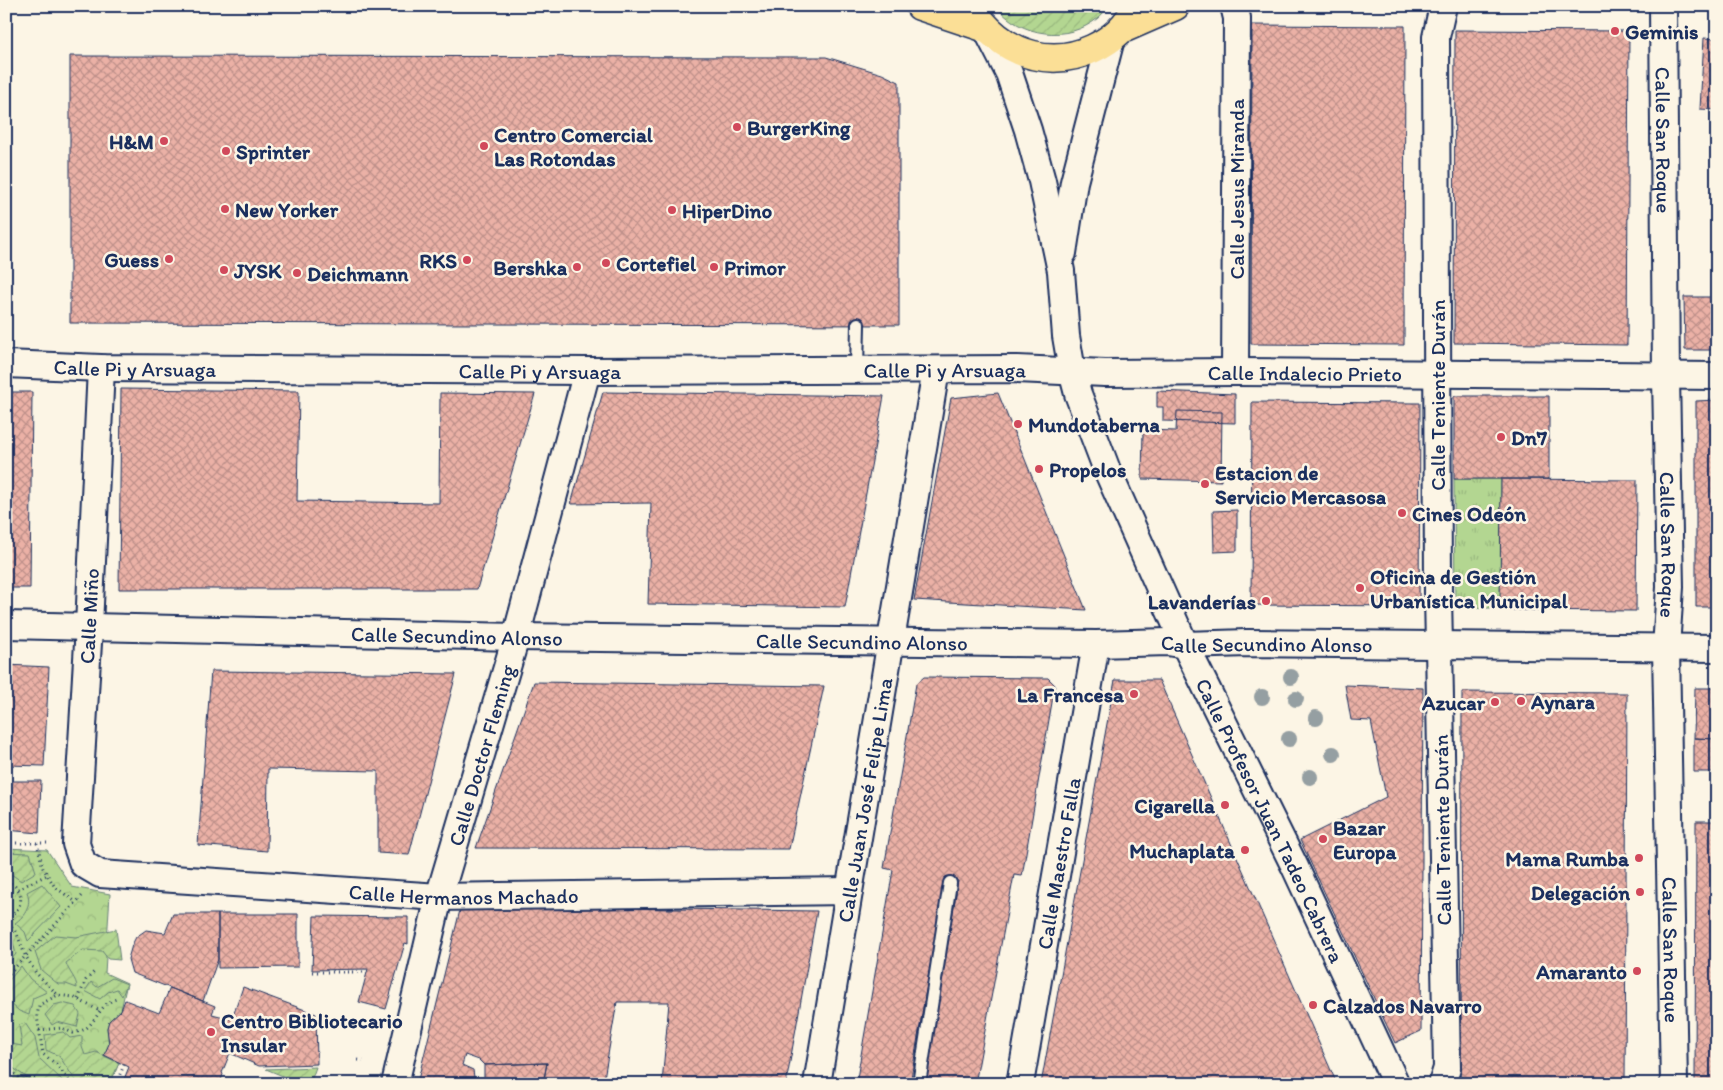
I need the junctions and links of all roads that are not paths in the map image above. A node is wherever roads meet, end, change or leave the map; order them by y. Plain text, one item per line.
1 (920, 6) edge
2 (1137, 6) edge
3 (1175, 6) edge
4 (1234, 6) edge
5 (1443, 6) edge
6 (1663, 6) edge
7 (978, 17) edge
8 (1115, 35) junction
9 (1060, 271) junction
10 (858, 324) dead end
11 (6, 364) edge
12 (101, 368) junction
13 (857, 370) junction
14 (936, 370) junction
15 (1072, 370) junction
16 (587, 371) junction
17 (1235, 372) junction
18 (1437, 374) junction
19 (1717, 376) edge
20 (1666, 377) junction
21 (6, 624) edge
22 (89, 626) junction
23 (516, 637) junction
24 (891, 641) junction
25 (1096, 644) junction
26 (1440, 644) junction
27 (1185, 645) junction
28 (1666, 648) junction
29 (1717, 648) edge
30 (86, 861) joint
31 (950, 883) dead end
32 (849, 891) junction
33 (439, 897) junction
34 (395, 1084) edge
35 (817, 1084) edge
36 (919, 1084) edge
37 (1020, 1084) edge
38 (1396, 1084) edge
39 (1442, 1084) edge
40 (1674, 1084) edge

1 - 7 main road
2 - 8 main road
3 - 8 main road
4 - 17 street, Calle Jesus Miranda
5 - 18 street, Calle Teniente Durán
6 - 20 street, Calle San Roque
7 - 8 main road
7 - 9 street, Calle Profesor Juan Tadeo Cabrera
8 - 9 street, Calle Profesor Juan Tadeo Cabrera
9 - 15 street, Calle Profesor Juan Tadeo Cabrera
10 - 13 lane
11 - 12 street, Calle Pi y Arsuaga
12 - 16 street, Calle Pi y Arsuaga
12 - 22 street, Calle Miño
13 - 14 street, Calle Pi y Arsuaga
13 - 16 street, Calle Pi y Arsuaga
14 - 15 street, Calle Pi y Arsuaga
14 - 24 street, Calle Juan José Felipe Lima
15 - 17 street, Calle Indalecio Prieto
15 - 27 street, Calle Profesor Juan Tadeo Cabrera
16 - 23 street, Calle Doctor Fleming
17 - 18 street, Calle Indalecio Prieto
18 - 20 street, Calle Indalecio Prieto
18 - 26 street, Calle Teniente Durán
19 - 20 street, Calle Indalecio Prieto
20 - 28 street, Calle San Roque
21 - 22 street, Calle Secundino Alonso
22 - 23 street, Calle Secundino Alonso
22 - 30 street, Calle Miño
23 - 24 street, Calle Secundino Alonso
23 - 33 street, Calle Doctor Fleming
24 - 25 street, Calle Secundino Alonso
24 - 32 street, Calle Juan José Felipe Lima
25 - 27 street, Calle Secundino Alonso
25 - 37 street, Calle Maestro Falla
26 - 27 street, Calle Secundino Alonso
26 - 28 street, Calle Secundino Alonso
26 - 39 street, Calle Teniente Durán
27 - 38 street, Calle Profesor Juan Tadeo Cabrera
28 - 29 street, Calle Secundino Alonso
28 - 40 street, Calle San Roque
30 - 33 street, Calle Hermanos Machado
31 - 36 lane
32 - 33 street, Calle Hermanos Machado
32 - 35 street, Calle Juan José Felipe Lima
33 - 34 street, Calle Doctor Fleming

